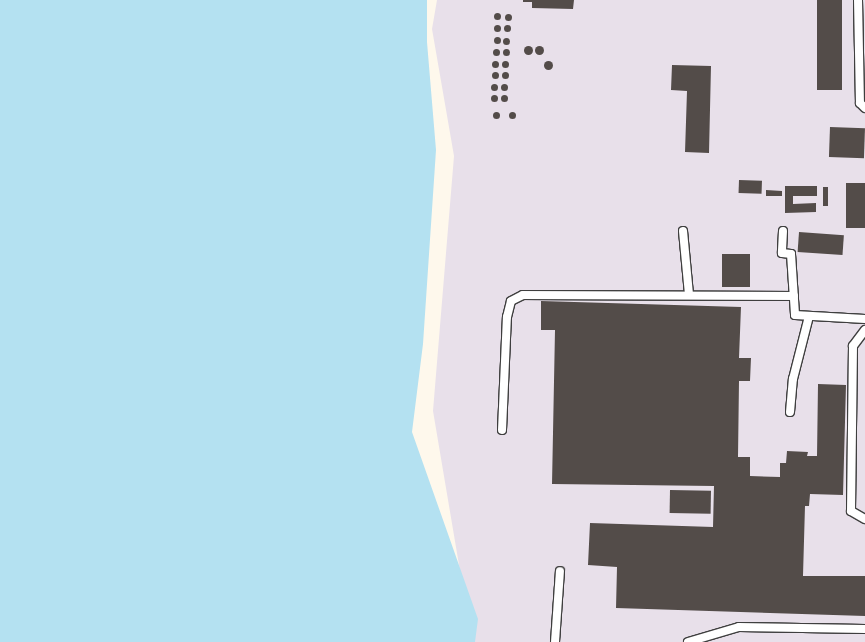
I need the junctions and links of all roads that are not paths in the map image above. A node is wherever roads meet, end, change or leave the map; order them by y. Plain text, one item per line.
1 (858, 0) edge
2 (865, 108) edge
3 (683, 230) dead end
4 (783, 231) dead end
5 (689, 295) junction
6 (794, 296) junction
7 (809, 316) junction
8 (865, 318) edge
9 (865, 330) edge
10 (790, 412) dead end
11 (502, 430) dead end
12 (865, 520) edge
13 (560, 571) dead end
14 (865, 629) edge
15 (555, 642) edge
16 (688, 642) edge

1 - 2 lane
3 - 5 lane
4 - 6 lane
5 - 6 lane
5 - 11 lane
6 - 7 lane
7 - 8 lane
7 - 10 lane
9 - 12 lane
13 - 15 lane
14 - 16 lane

